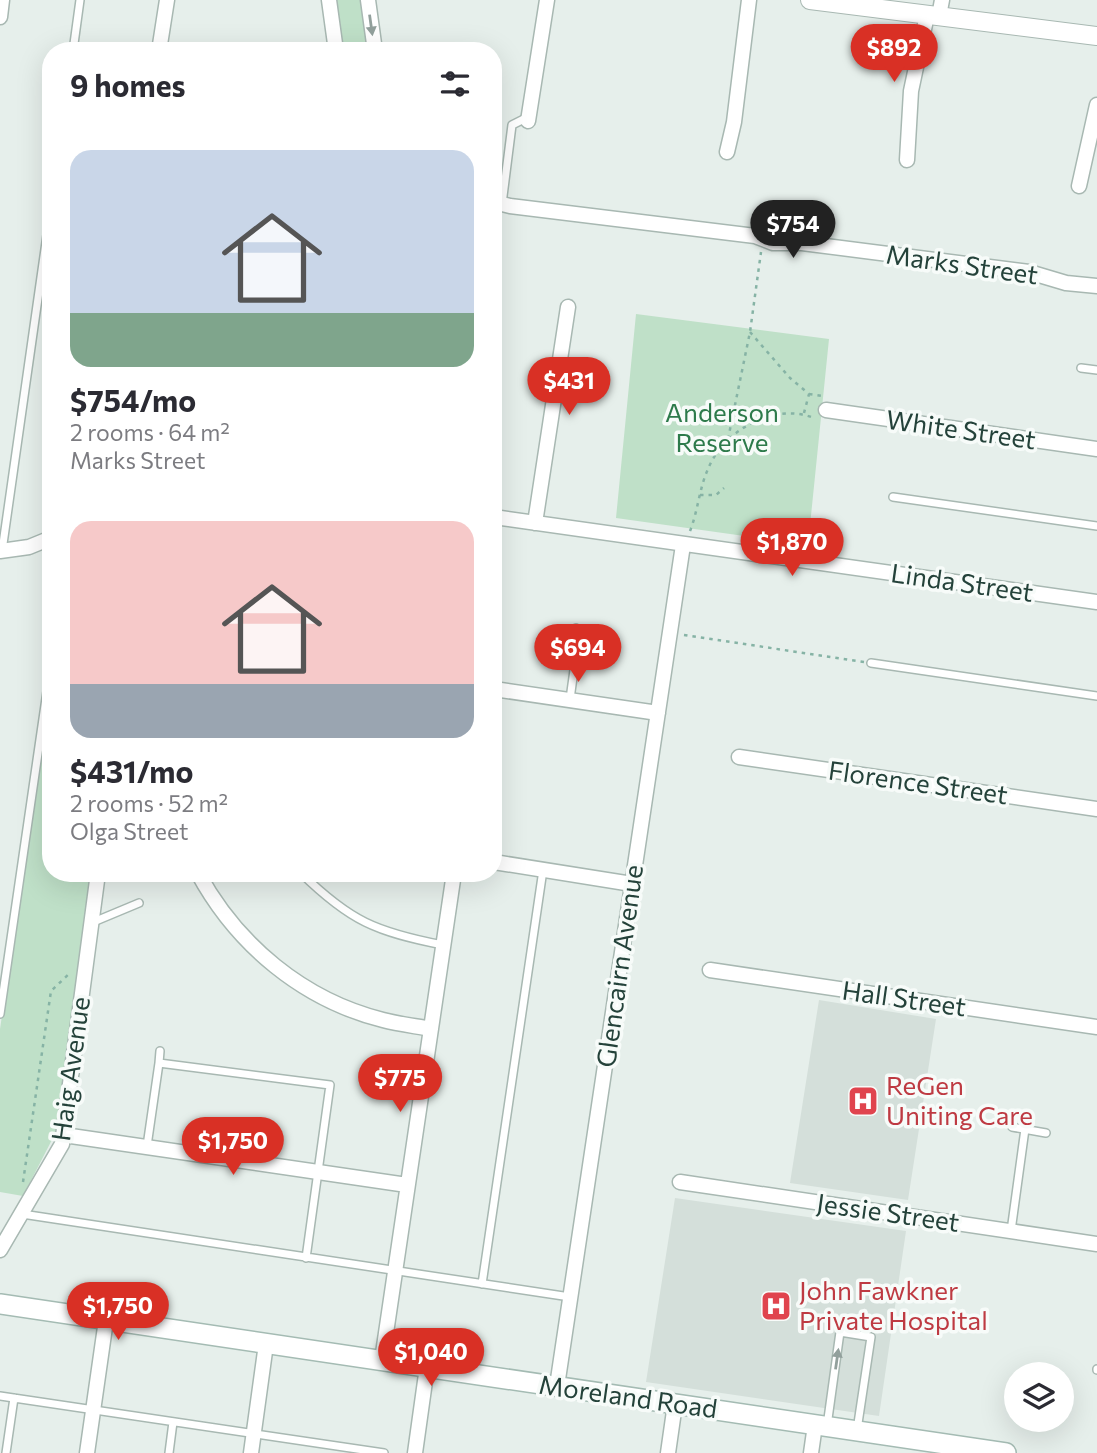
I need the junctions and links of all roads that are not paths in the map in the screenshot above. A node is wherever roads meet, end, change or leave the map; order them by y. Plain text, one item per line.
1 (2, 0) edge
2 (80, 0) edge
3 (166, 0) edge
4 (329, 0) edge
5 (368, 0) edge
6 (547, 0) edge
7 (749, 0) edge
8 (810, 0) edge
9 (936, 10) edge
10 (0, 17) edge
11 (1097, 36) edge
12 (74, 42) edge
13 (160, 42) edge
14 (336, 42) edge
15 (374, 42) edge
16 (1097, 105) edge
17 (528, 119) joint
18 (727, 152) dead end
19 (907, 160) dead end
20 (502, 181) edge
21 (1079, 186) dead end
22 (502, 204) edge
23 (42, 269) edge
24 (1097, 286) edge
25 (568, 307) dead end
26 (1081, 368) dead end
27 (1097, 370) edge
28 (825, 416) road end
29 (1097, 449) edge
30 (893, 497) dead end
31 (502, 518) edge
32 (536, 523) junction
33 (1097, 526) edge
34 (42, 542) edge
35 (683, 545) junction
36 (1, 551) edge
37 (1097, 603) edge
38 (576, 628) dead end
39 (871, 663) road end
40 (502, 690) edge
41 (1097, 696) edge
42 (569, 701) junction
43 (658, 713) junction
44 (42, 726) edge
45 (739, 757) dead end
46 (1097, 809) edge
47 (502, 863) edge
48 (543, 870) junction
49 (97, 882) edge
50 (203, 882) edge
51 (310, 882) edge
52 (453, 882) edge
53 (632, 884) junction
54 (139, 903) dead end
55 (91, 923) junction
56 (443, 945) junction
57 (710, 970) dead end
58 (0, 1014) edge
59 (1097, 1027) edge
60 (431, 1029) junction
61 (160, 1051) dead end
62 (159, 1063) junction
63 (1012, 1127) dead end
64 (1025, 1129) junction
65 (1046, 1133) dead end
66 (64, 1135) junction
67 (147, 1146) junction
68 (319, 1172) junction
69 (680, 1182) dead end
70 (407, 1185) junction
71 (22, 1214) junction
72 (1011, 1231) junction
73 (1097, 1244) edge
74 (0, 1250) edge
75 (306, 1258) junction
76 (394, 1270) junction
77 (482, 1284) junction
78 (571, 1297) junction
79 (0, 1304) edge
80 (106, 1320) junction
81 (266, 1343) junction
82 (382, 1360) junction
83 (427, 1367) junction
84 (557, 1387) junction
85 (0, 1396) edge
86 (14, 1398) junction
87 (675, 1404) junction
88 (93, 1410) junction
89 (173, 1422) junction
90 (821, 1425) junction
91 (857, 1431) junction
92 (254, 1433) junction
93 (985, 1451) edge
94 (6, 1453) edge
95 (87, 1453) edge
96 (169, 1453) edge
97 (251, 1453) edge
98 (384, 1453) edge
99 (415, 1453) edge
100 (668, 1453) edge
101 (811, 1453) edge
102 (1006, 1453) edge

1 - 10 street
2 - 12 lane
3 - 13 street
4 - 14 street
5 -> 15 street
6 - 17 street
7 - 18 street
8 - 9 street
9 - 11 street
9 - 19 street
16 - 21 street
17 - 20 lane
22 - 24 street, Marks Street
23 - 36 lane
25 - 32 street
26 - 27 lane
28 - 29 street, White Street
30 - 33 lane
31 - 32 street, Linda Street
32 - 35 street, Linda Street
34 - 36 street
35 - 37 street, Linda Street
35 - 43 street, Glencairn Avenue
38 - 42 lane
39 - 41 lane
40 - 42 street
42 - 43 street
43 - 53 street, Glencairn Avenue
44 - 58 lane
45 - 46 street, Florence Street
47 - 48 street
48 - 53 street
48 - 77 lane
49 - 55 street, Haig Avenue
50 - 60 street
51 - 56 lane
52 - 56 street
53 - 78 street, Glencairn Avenue
54 - 55 lane
55 - 66 street, Haig Avenue
56 - 60 street
57 - 59 street, Hall Street
60 - 70 street
61 - 62 lane
62 - 67 lane
62 - 68 lane
63 - 64 lane
64 - 65 lane
64 - 72 lane
66 - 67 street
66 - 71 street, Haig Avenue
67 - 68 street
68 - 70 street
68 - 75 lane
69 - 72 street, Jessie Street
70 - 76 street
71 - 74 street, Haig Avenue
71 - 75 lane
72 - 73 street, Jessie Street
75 - 76 lane
76 - 77 lane
76 - 82 street
77 - 78 lane
78 - 84 street, Glencairn Avenue
79 - 80 main road, Moreland Road
80 - 81 main road, Moreland Road
80 - 88 street
81 - 82 main road, Moreland Road
81 - 92 street
82 - 83 main road, Moreland Road
83 - 84 main road, Moreland Road
83 - 99 street
84 - 87 main road, Moreland Road
85 - 86 lane
86 - 88 lane
86 - 94 lane
87 - 90 main road, Moreland Road
87 - 100 street
88 - 89 lane
88 - 95 street
89 - 92 lane
89 - 96 lane
90 - 91 main road, Moreland Road
90 -> 91 lane
90 - 101 street
91 - 93 main road, Moreland Road
92 - 97 street
92 - 98 lane
93 - 102 main road, Moreland Road

